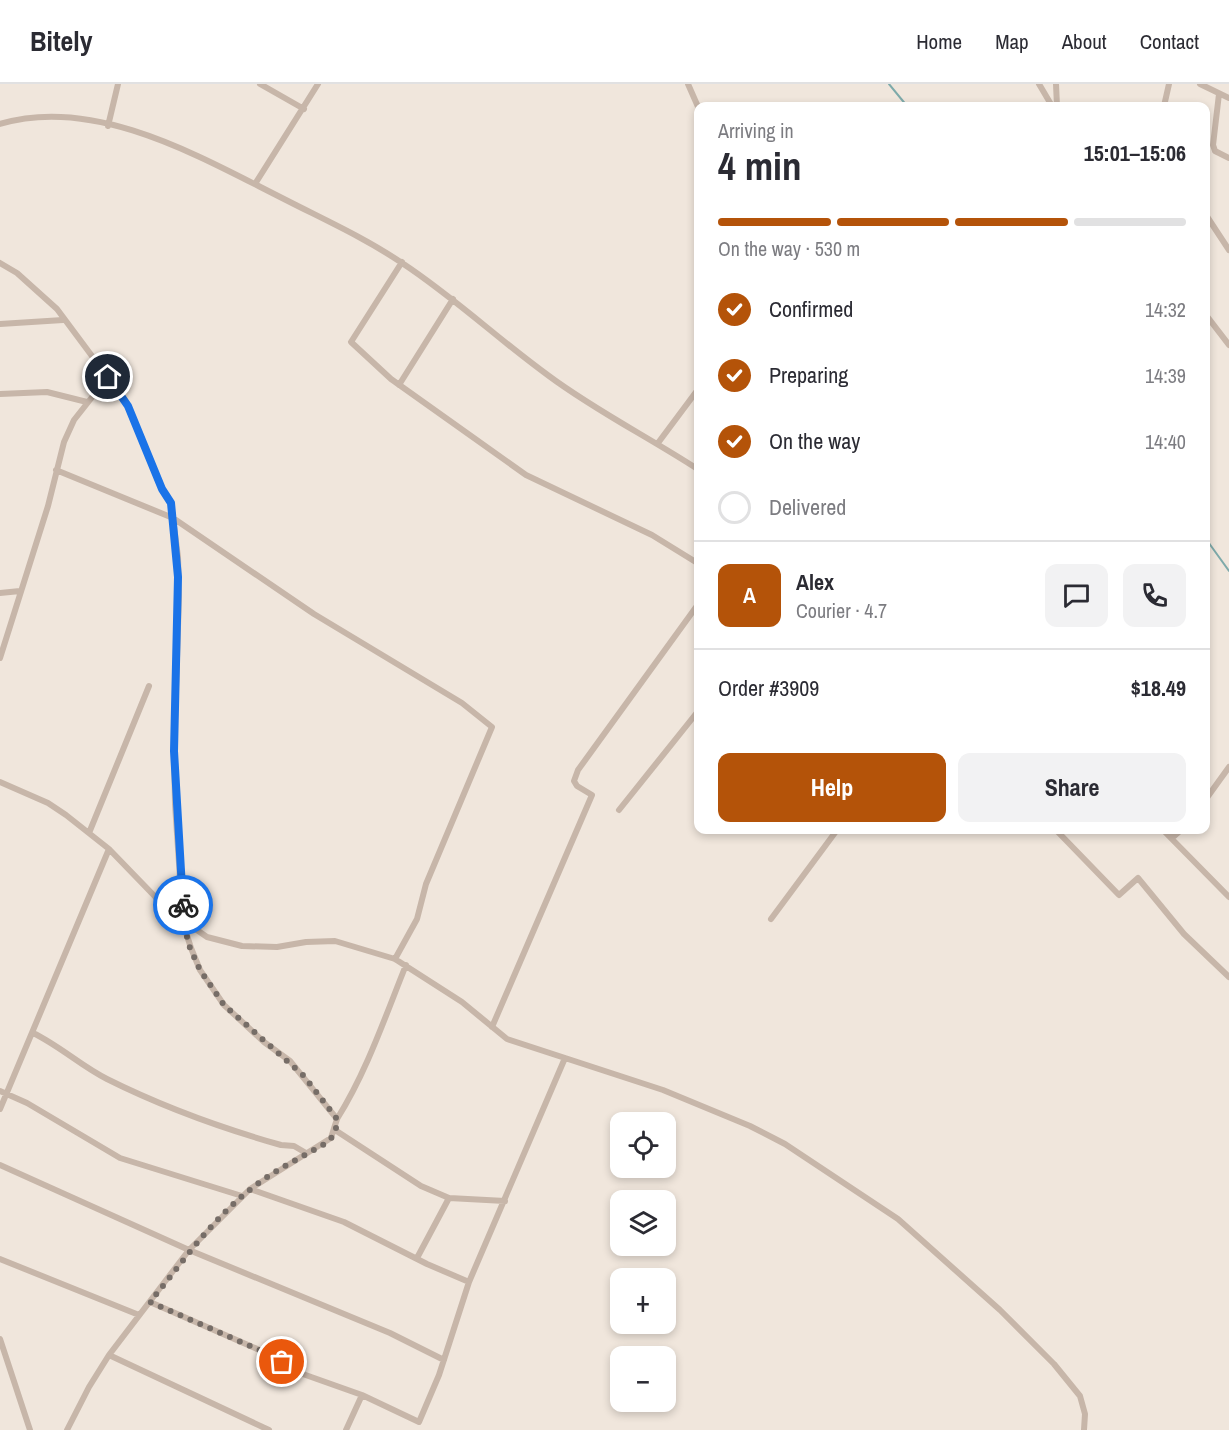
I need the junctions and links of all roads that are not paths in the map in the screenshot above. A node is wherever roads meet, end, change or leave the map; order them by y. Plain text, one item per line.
1 (118, 84) edge
2 (260, 84) edge
3 (318, 84) edge
4 (688, 84) edge
5 (1040, 84) edge
6 (1056, 84) edge
7 (1169, 84) edge
8 (1200, 84) edge
9 (1219, 94) junction
10 (1229, 98) edge
11 (696, 102) edge
12 (1050, 102) edge
13 (1057, 102) edge
14 (1165, 102) edge
15 (304, 109) junction
16 (0, 124) edge
17 (108, 126) junction
18 (1229, 158) edge
19 (255, 184) junction
20 (1210, 222) edge
21 (1229, 250) edge
22 (402, 262) junction
23 (0, 263) edge
24 (453, 299) junction
25 (63, 320) junction
26 (1210, 320) edge
27 (0, 324) edge
28 (1229, 345) edge
29 (108, 377) junction
30 (399, 386) junction
31 (0, 394) edge
32 (694, 395) edge
33 (87, 402) junction
34 (658, 443) junction
35 (694, 467) edge
36 (56, 470) junction
37 (173, 518) junction
38 (694, 561) edge
39 (20, 591) junction
40 (0, 593) edge
41 (694, 610) edge
42 (0, 658) edge
43 (149, 686) dead end
44 (694, 716) edge
45 (1229, 767) edge
46 (0, 782) edge
47 (1210, 793) edge
48 (619, 810) dead end
49 (89, 833) junction
50 (834, 834) edge
51 (1060, 834) edge
52 (1168, 834) edge
53 (1176, 834) edge
54 (1172, 838) junction
55 (109, 849) junction
56 (1229, 897) edge
57 (771, 919) dead end
58 (183, 922) junction
59 (395, 959) junction
60 (406, 965) junction
61 (1229, 977) edge
62 (492, 1027) junction
63 (33, 1033) junction
64 (565, 1058) junction
65 (0, 1091) edge
66 (8, 1092) junction
67 (0, 1109) edge
68 (337, 1119) junction
69 (335, 1131) junction
70 (306, 1153) junction
71 (0, 1165) edge
72 (250, 1189) junction
73 (242, 1197) junction
74 (449, 1198) junction
75 (505, 1202) junction
76 (189, 1250) junction
77 (417, 1258) junction
78 (0, 1259) edge
79 (469, 1282) junction
80 (150, 1302) junction
81 (139, 1315) junction
82 (0, 1340) edge
83 (109, 1356) junction
84 (444, 1360) junction
85 (362, 1395) junction
86 (419, 1422) junction
87 (30, 1430) edge
88 (67, 1430) edge
89 (269, 1430) edge
90 (346, 1430) edge
91 (416, 1430) edge
92 (1084, 1430) edge

1 - 17 street
2 - 15 street
3 - 15 street
4 - 11 street
5 - 12 street
6 - 13 street
7 - 14 street
8 - 9 street
9 - 10 street
9 - 18 street
15 - 19 street
16 - 17 street
17 - 19 street
19 - 22 street
20 - 21 street
22 - 24 street
22 - 30 street
23 - 25 street
24 - 30 street
24 - 34 street
25 - 27 street
25 - 29 street
26 - 28 street
29 - 33 street
29 - 37 street
30 - 38 street
31 - 33 street
32 - 34 street
33 - 36 street
34 - 35 street
36 - 37 street
36 - 39 street
37 - 58 street
37 - 59 street
39 - 40 street
39 - 42 street
41 - 62 street
43 - 49 street
44 - 48 street
45 - 47 street
46 - 49 street
49 - 55 street
50 - 57 street
51 - 61 street
52 - 54 street
53 - 54 street
54 - 56 street
55 - 58 street
55 - 63 street
58 - 59 street
58 - 68 street
59 - 60 street
60 - 62 street
60 - 68 street
62 - 64 street
63 - 66 street
63 - 70 street
64 - 75 street
64 - 92 street
65 - 66 street
66 - 67 street
66 - 73 street
68 - 69 street
69 - 70 street
69 - 74 street
70 - 72 street
71 - 76 street
72 - 73 street
72 - 77 street
73 - 76 street
74 - 75 street
74 - 77 street
75 - 79 street
76 - 80 street
76 - 84 street
77 - 79 street
78 - 81 street
79 - 84 street
80 - 81 street
80 - 85 street
81 - 83 street
82 - 87 street
83 - 88 street
83 - 89 street
84 - 86 street
85 - 86 street
85 - 90 street
86 - 91 street

